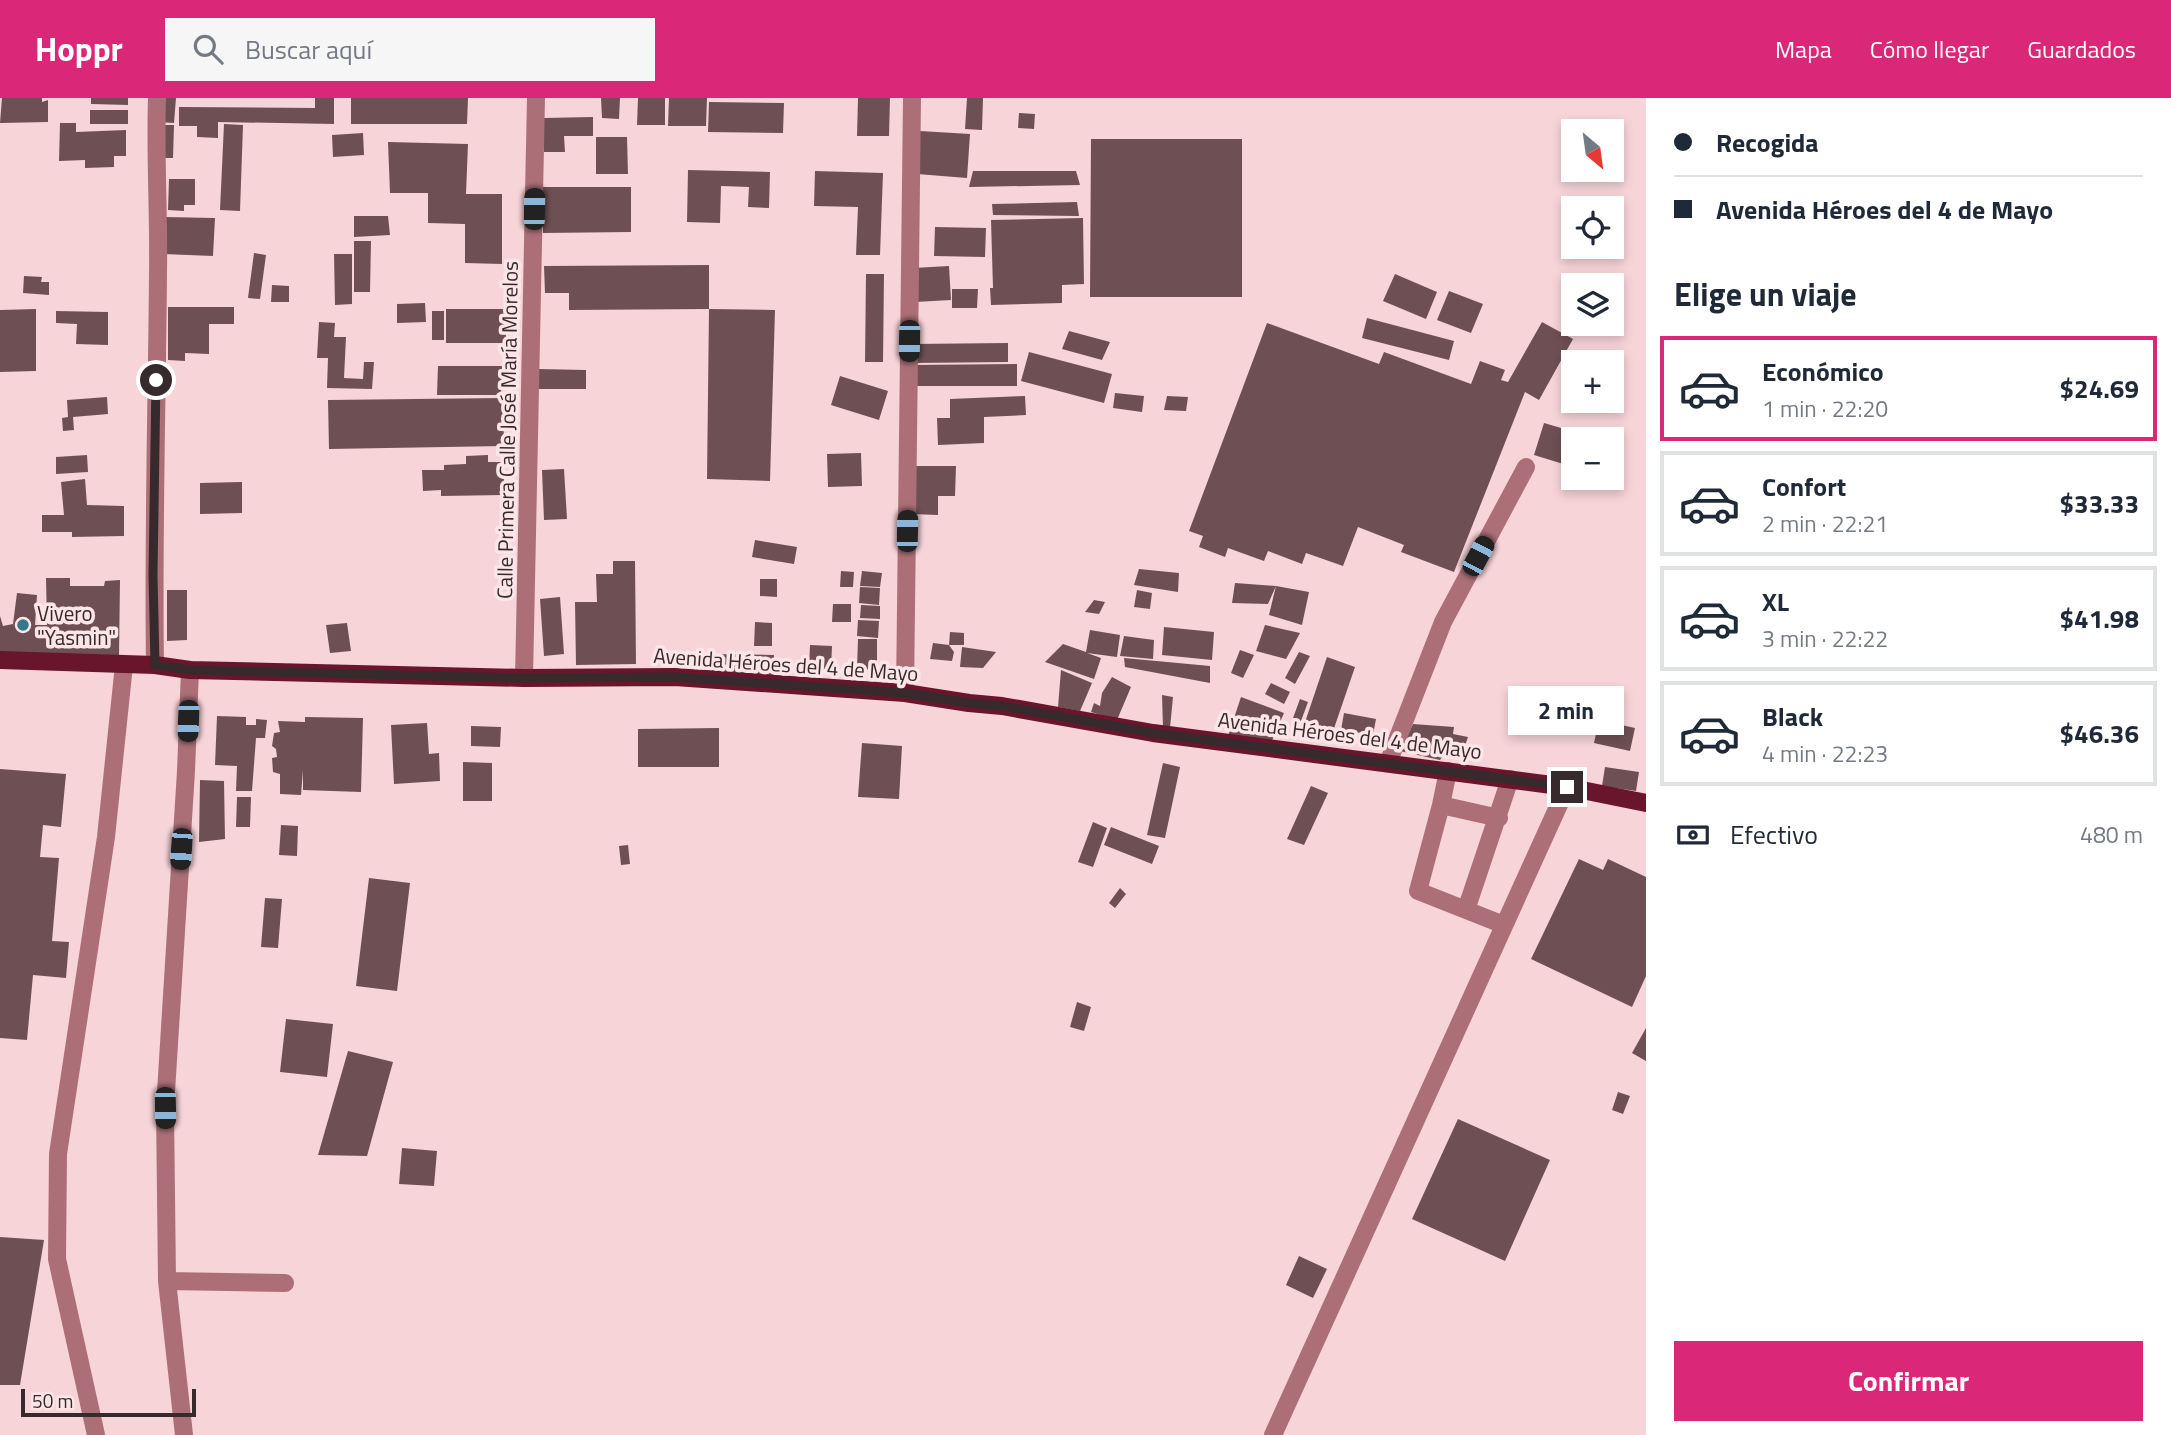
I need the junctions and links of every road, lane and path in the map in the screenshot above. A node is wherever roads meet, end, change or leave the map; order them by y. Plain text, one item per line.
1 (157, 98) edge
2 (536, 98) edge
3 (912, 98) edge
4 (1526, 467) dead end
5 (0, 660) edge
6 (124, 665) junction
7 (155, 665) junction
8 (190, 670) junction
9 (524, 678) junction
10 (905, 693) junction
11 (1388, 762) junction
12 (1448, 771) junction
13 (1510, 779) junction
14 (1567, 787) junction
15 (1646, 803) edge
16 (1441, 805) junction
17 (1499, 818) junction
18 (1466, 910) junction
19 (1504, 925) junction
20 (167, 1282) junction
21 (285, 1283) dead end
22 (96, 1435) edge
23 (184, 1435) edge
24 (1273, 1435) edge

1 - 7 street
2 - 9 street, Calle Primera Calle José María Morelos
3 - 10 street
4 - 11 street
5 - 6 main road, Avenida Héroes del 4 de Mayo
6 - 7 main road, Avenida Héroes del 4 de Mayo
6 - 22 street
7 - 8 main road, Avenida Héroes del 4 de Mayo
8 - 9 main road, Avenida Héroes del 4 de Mayo
8 - 20 street
9 - 10 main road, Avenida Héroes del 4 de Mayo
10 - 11 main road, Avenida Héroes del 4 de Mayo
11 - 12 main road, Avenida Héroes del 4 de Mayo
12 - 13 main road, Avenida Héroes del 4 de Mayo
12 - 16 street
13 - 14 main road, Avenida Héroes del 4 de Mayo
13 - 17 street
14 - 15 main road, Avenida Héroes del 4 de Mayo
14 - 19 street
16 - 17 street
16 - 18 street
17 - 18 street
18 - 19 street
19 - 24 street
20 - 21 street
20 - 23 street

